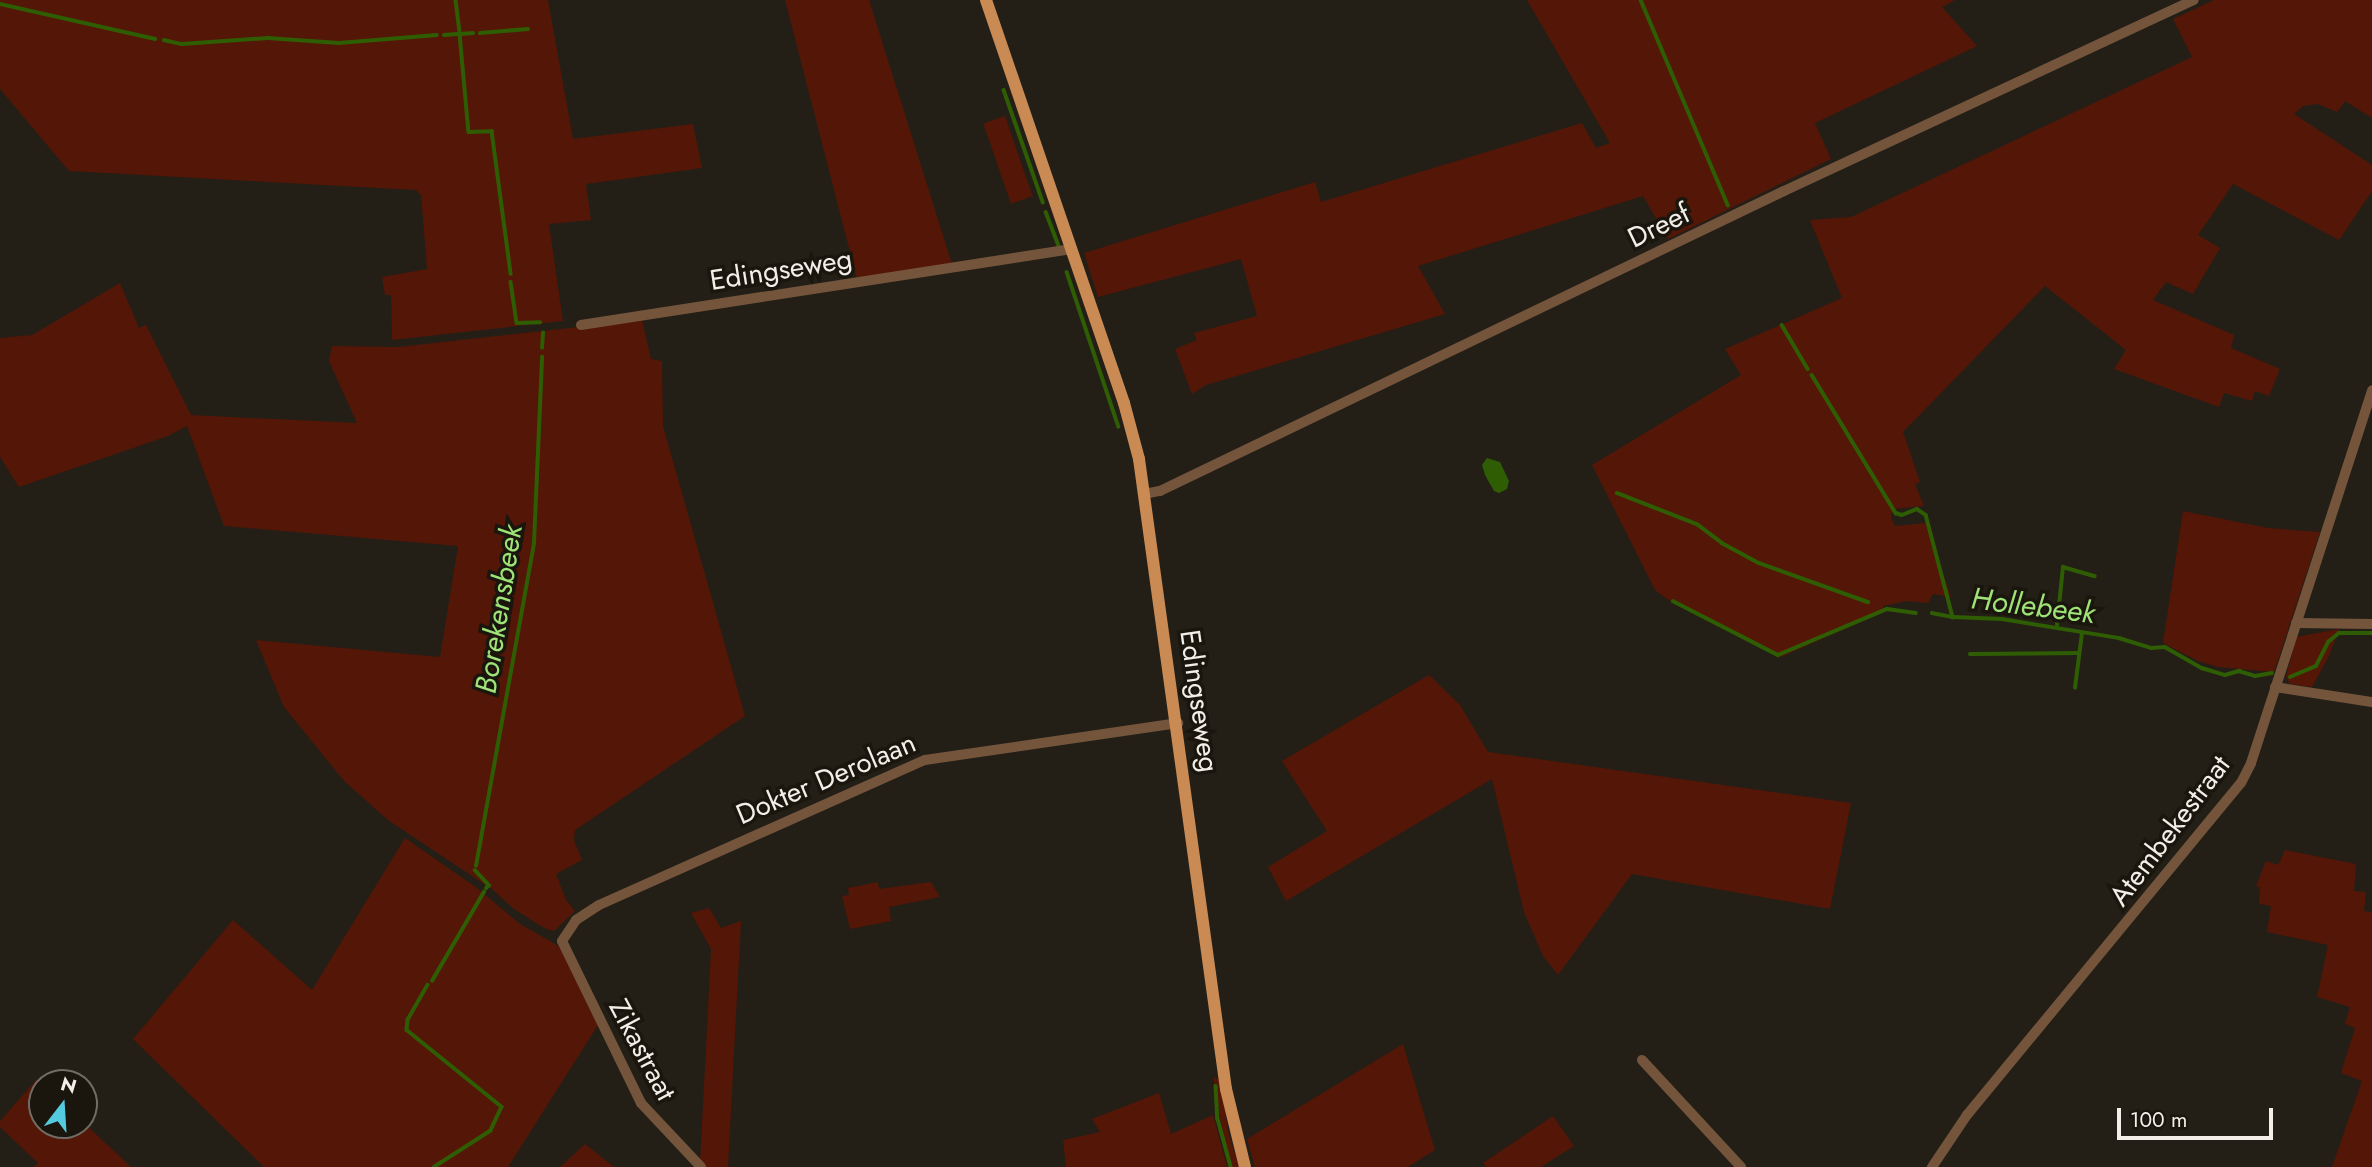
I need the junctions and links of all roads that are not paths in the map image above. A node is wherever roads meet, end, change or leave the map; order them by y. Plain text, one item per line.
1 (986, 0) edge
2 (2194, 0) edge
3 (1072, 249) junction
4 (581, 325) dead end
5 (2372, 390) edge
6 (1144, 494) junction
7 (2296, 623) junction
8 (2372, 624) edge
9 (2275, 687) junction
10 (2372, 702) edge
11 (1178, 723) junction
12 (562, 941) joint
13 (1642, 1060) dead end
14 (701, 1167) edge
15 (1245, 1167) edge
16 (1741, 1167) edge
17 (1932, 1167) edge

1 - 3 main road, Edingseweg
2 - 6 street, Dreef
3 - 4 street, Edingseweg
3 - 6 main road, Edingseweg
5 - 7 street, Atembekestraat
6 - 11 main road, Edingseweg
7 - 8 street
7 - 9 street, Atembekestraat
9 - 10 street
9 - 17 street, Atembekestraat
11 - 12 street, Dokter Derolaan
11 - 15 main road, Edingseweg
12 - 14 street, Zikastraat
13 - 16 street

